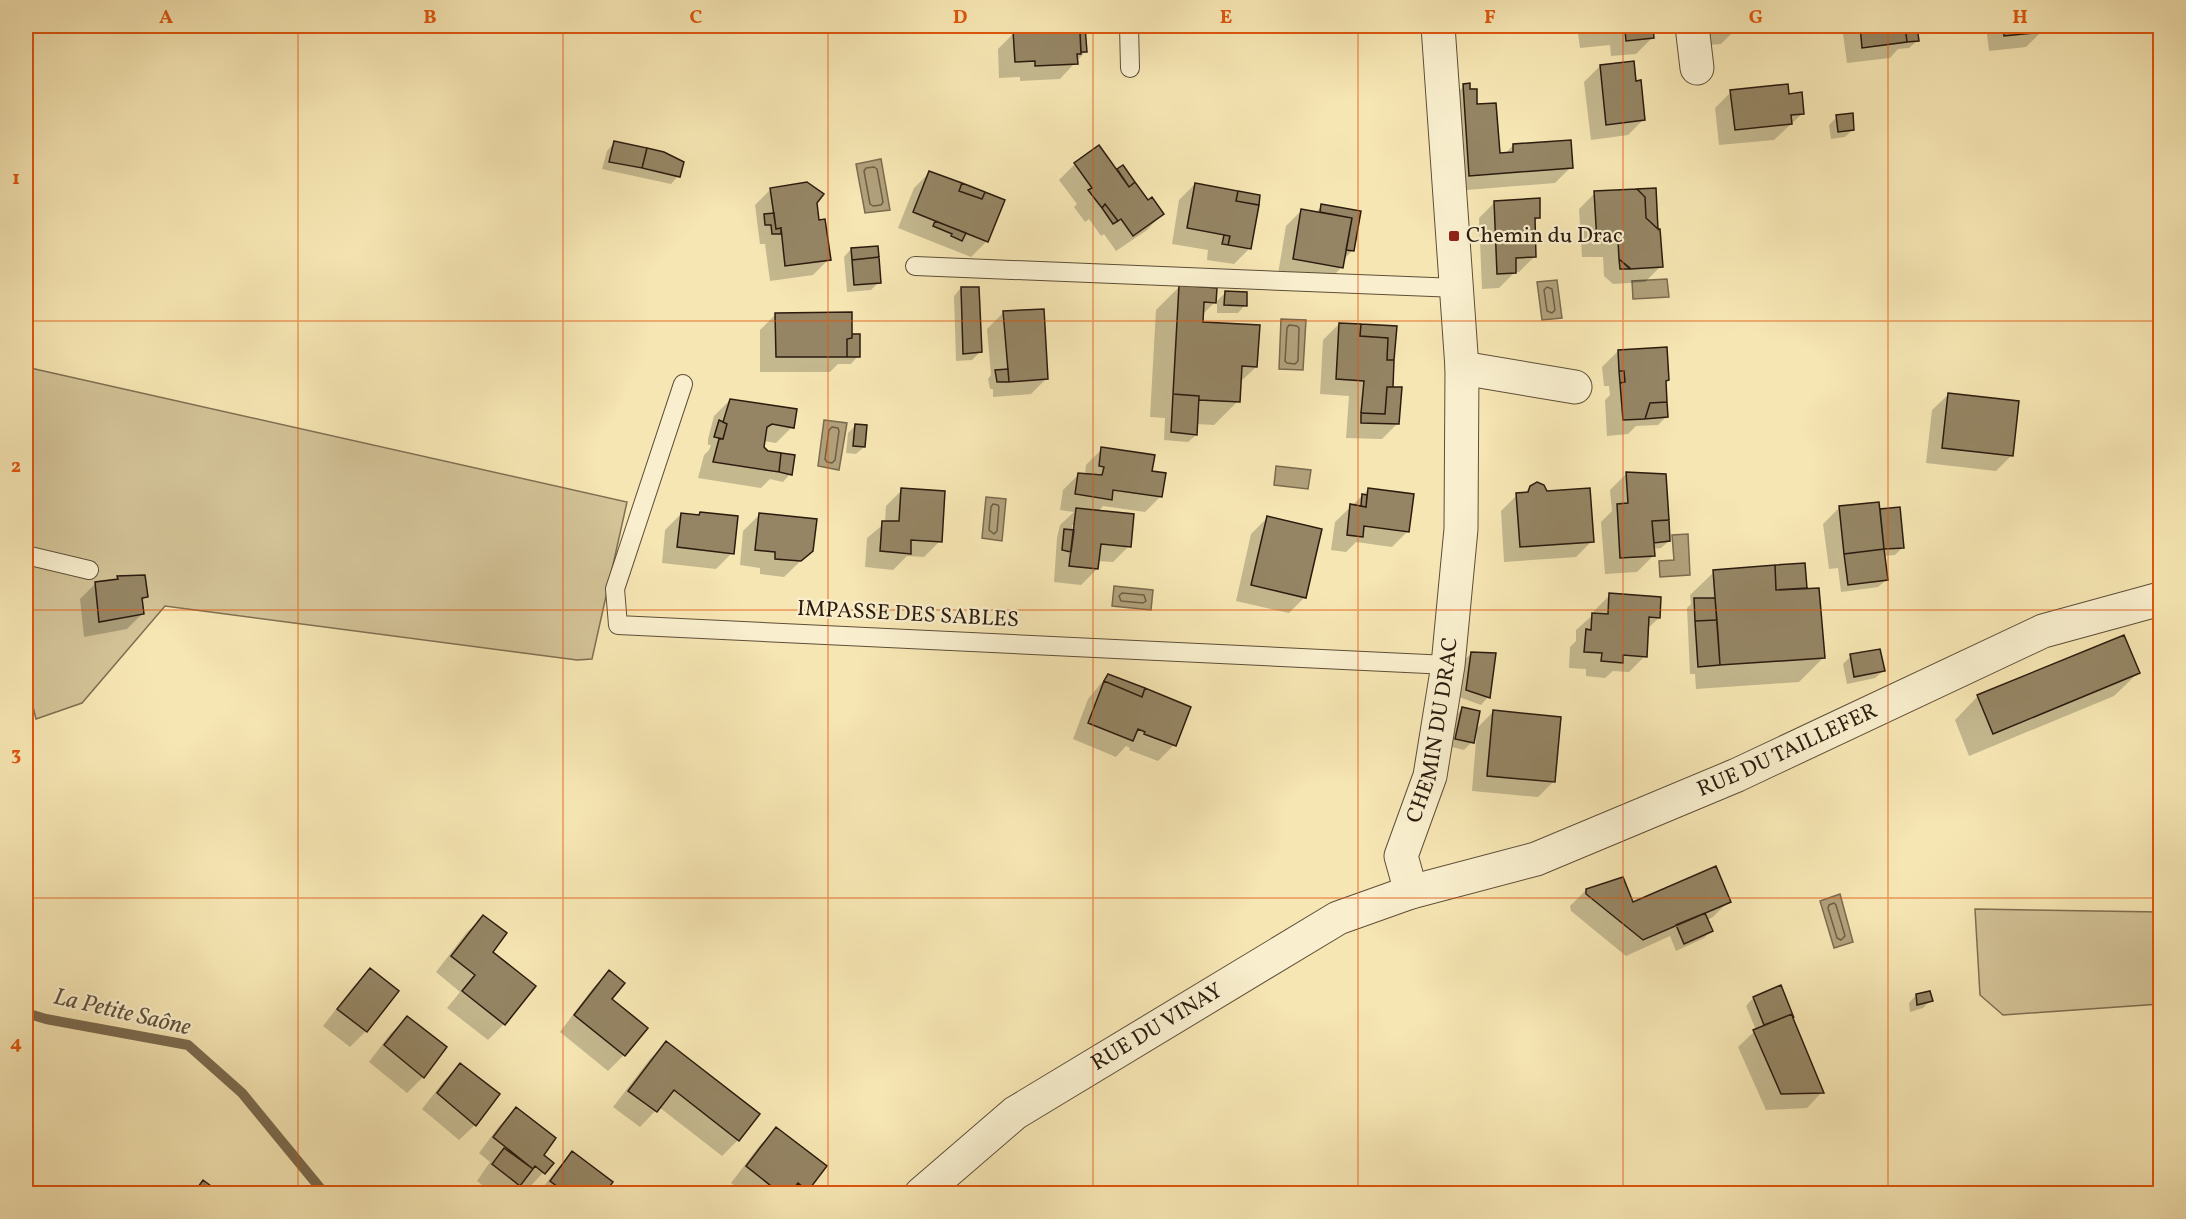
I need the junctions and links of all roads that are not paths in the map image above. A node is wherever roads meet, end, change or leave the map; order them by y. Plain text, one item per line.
1 (1129, 26) edge
2 (1438, 26) edge
3 (1692, 26) edge
4 (1130, 68) dead end
5 (1697, 68) dead end
6 (915, 266) dead end
7 (1457, 288) junction
8 (1462, 368) junction
9 (683, 384) dead end
10 (1575, 387) dead end
11 (26, 555) edge
12 (89, 570) dead end
13 (2160, 599) edge
14 (1448, 665) junction
15 (1411, 892) junction
16 (921, 1194) edge

1 - 4 lane
2 - 7 street, CHEMIN DU DRAC
3 - 5 street
6 - 7 lane
7 - 8 street, CHEMIN DU DRAC
8 - 10 street
8 - 14 street, CHEMIN DU DRAC
9 - 14 lane, IMPASSE DES SABLES
11 - 12 lane
13 - 15 street, RUE DU TAILLEFER
14 - 15 street, CHEMIN DU DRAC
15 - 16 street, RUE DU VINAY

